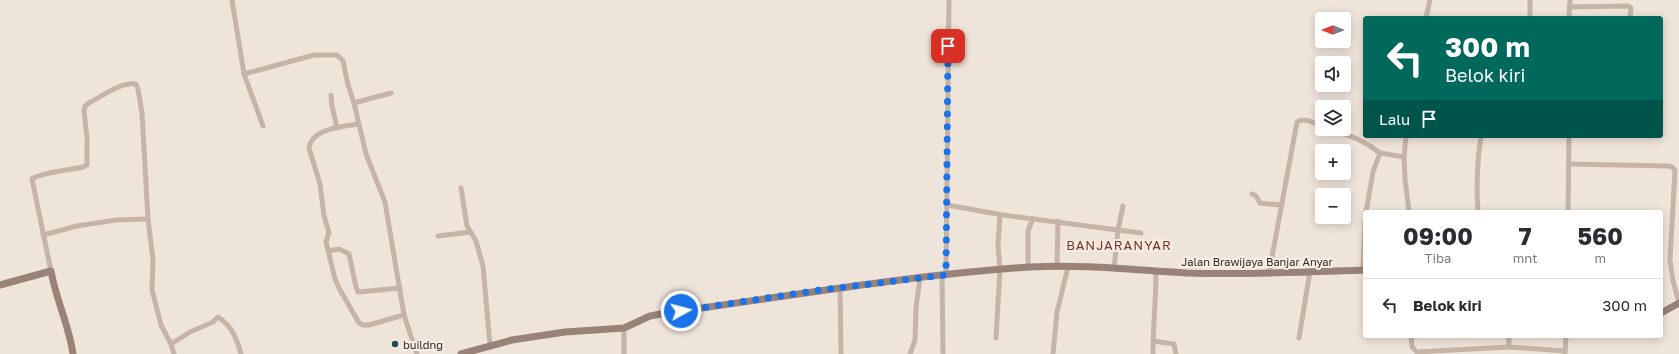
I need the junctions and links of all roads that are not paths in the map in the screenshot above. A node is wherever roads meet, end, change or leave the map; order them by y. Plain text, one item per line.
1 (232, 0) edge
2 (949, 0) edge
3 (1430, 0) edge
4 (1530, 0) edge
5 (1570, 0) edge
6 (1569, 7) junction
7 (1426, 16) edge
8 (1530, 16) edge
9 (1569, 16) edge
10 (1630, 16) edge
11 (244, 74) junction
12 (391, 93) dead end
13 (331, 95) dead end
14 (354, 103) junction
15 (358, 124) junction
16 (1315, 124) edge
17 (263, 126) dead end
18 (337, 128) junction
19 (1350, 136) edge
20 (1406, 138) edge
21 (1481, 138) edge
22 (1569, 138) edge
23 (1380, 153) junction
24 (1404, 157) junction
25 (1569, 164) junction
26 (461, 188) dead end
27 (1252, 194) dead end
28 (947, 205) junction
29 (1281, 205) junction
30 (1123, 206) dead end
31 (1366, 210) edge
32 (1409, 210) edge
33 (1478, 210) edge
34 (1568, 210) edge
35 (1000, 214) junction
36 (1033, 218) junction
37 (148, 219) junction
38 (1058, 222) junction
39 (1118, 230) junction
40 (471, 232) junction
41 (1141, 233) dead end
42 (43, 235) junction
43 (438, 236) dead end
44 (329, 251) junction
45 (1068, 266) junction
46 (1057, 267) junction
47 (1028, 268) junction
48 (1114, 268) junction
49 (1000, 269) junction
50 (1363, 270) edge
51 (51, 271) junction
52 (1156, 271) junction
53 (1310, 271) junction
54 (1269, 273) junction
55 (944, 275) junction
56 (920, 278) junction
57 (0, 285) edge
58 (400, 288) junction
59 (840, 288) junction
60 (1679, 302) edge
61 (1663, 312) edge
62 (404, 314) junction
63 (624, 328) junction
64 (996, 338) dead end
65 (1300, 338) dead end
66 (1411, 338) edge
67 (1509, 338) edge
68 (1566, 338) edge
69 (1153, 341) junction
70 (171, 344) junction
71 (490, 345) junction
72 (1509, 347) junction
73 (1565, 353) edge
74 (73, 354) edge
75 (174, 354) edge
76 (242, 354) edge
77 (417, 354) edge
78 (461, 354) edge
79 (624, 354) edge
80 (841, 354) edge
81 (910, 354) edge
82 (943, 354) edge
83 (1053, 354) edge
84 (1153, 354) edge
85 (1176, 354) edge

1 - 11 street
2 - 28 street
3 - 7 street
4 - 8 street
5 - 6 street
6 - 9 street
6 - 10 street
11 - 14 street
11 - 17 street
12 - 14 street
13 - 18 street
14 - 15 street
15 - 18 street
15 - 58 street
16 - 29 street
18 - 44 street
19 - 23 street
20 - 24 street
21 - 33 street
22 - 25 street
23 - 24 street
23 - 31 street
24 - 32 street
25 - 34 street
25 - 60 street
26 - 40 street
27 - 29 street
28 - 35 street
28 - 55 street
29 - 54 street
30 - 39 street
35 - 36 street
35 - 49 street
36 - 38 street
36 - 47 street
37 - 42 street
37 - 42 street
37 - 70 street
38 - 39 street
38 - 46 street
39 - 41 street
39 - 48 street
40 - 43 street
40 - 71 street
42 - 51 street
44 - 58 street
44 - 62 street
45 - 46 street, Jalan Brawijaya Banjar Anyar
45 - 48 street, Jalan Brawijaya Banjar Anyar
45 - 83 street
46 - 47 street, Jalan Brawijaya Banjar Anyar
47 - 49 street, Jalan Brawijaya Banjar Anyar
48 - 52 street, Jalan Brawijaya Banjar Anyar
49 - 55 street, Jalan Brawijaya Banjar Anyar
49 - 64 street
50 - 53 street, Jalan Brawijaya Banjar Anyar
51 - 57 street
51 - 74 street
52 - 54 street, Jalan Brawijaya Banjar Anyar
52 - 69 street
53 - 54 street, Jalan Brawijaya Banjar Anyar
53 - 65 street
55 - 56 street, Jalan Brawijaya Banjar Anyar
55 - 82 street
56 - 59 street, Jalan Brawijaya Banjar Anyar
56 - 81 street
58 - 62 street
59 - 63 street, Jalan Brawijaya Banjar Anyar
59 - 80 street
60 - 61 street
62 - 77 street
63 - 71 street, Jalan Brawijaya Banjar Anyar
63 - 79 street
66 - 72 street
67 - 72 street
68 - 73 street
69 - 84 street
69 - 85 street
70 - 75 street
70 - 76 street
71 - 78 street, Jalan Brawijaya Banjar Anyar
72 - 73 street

